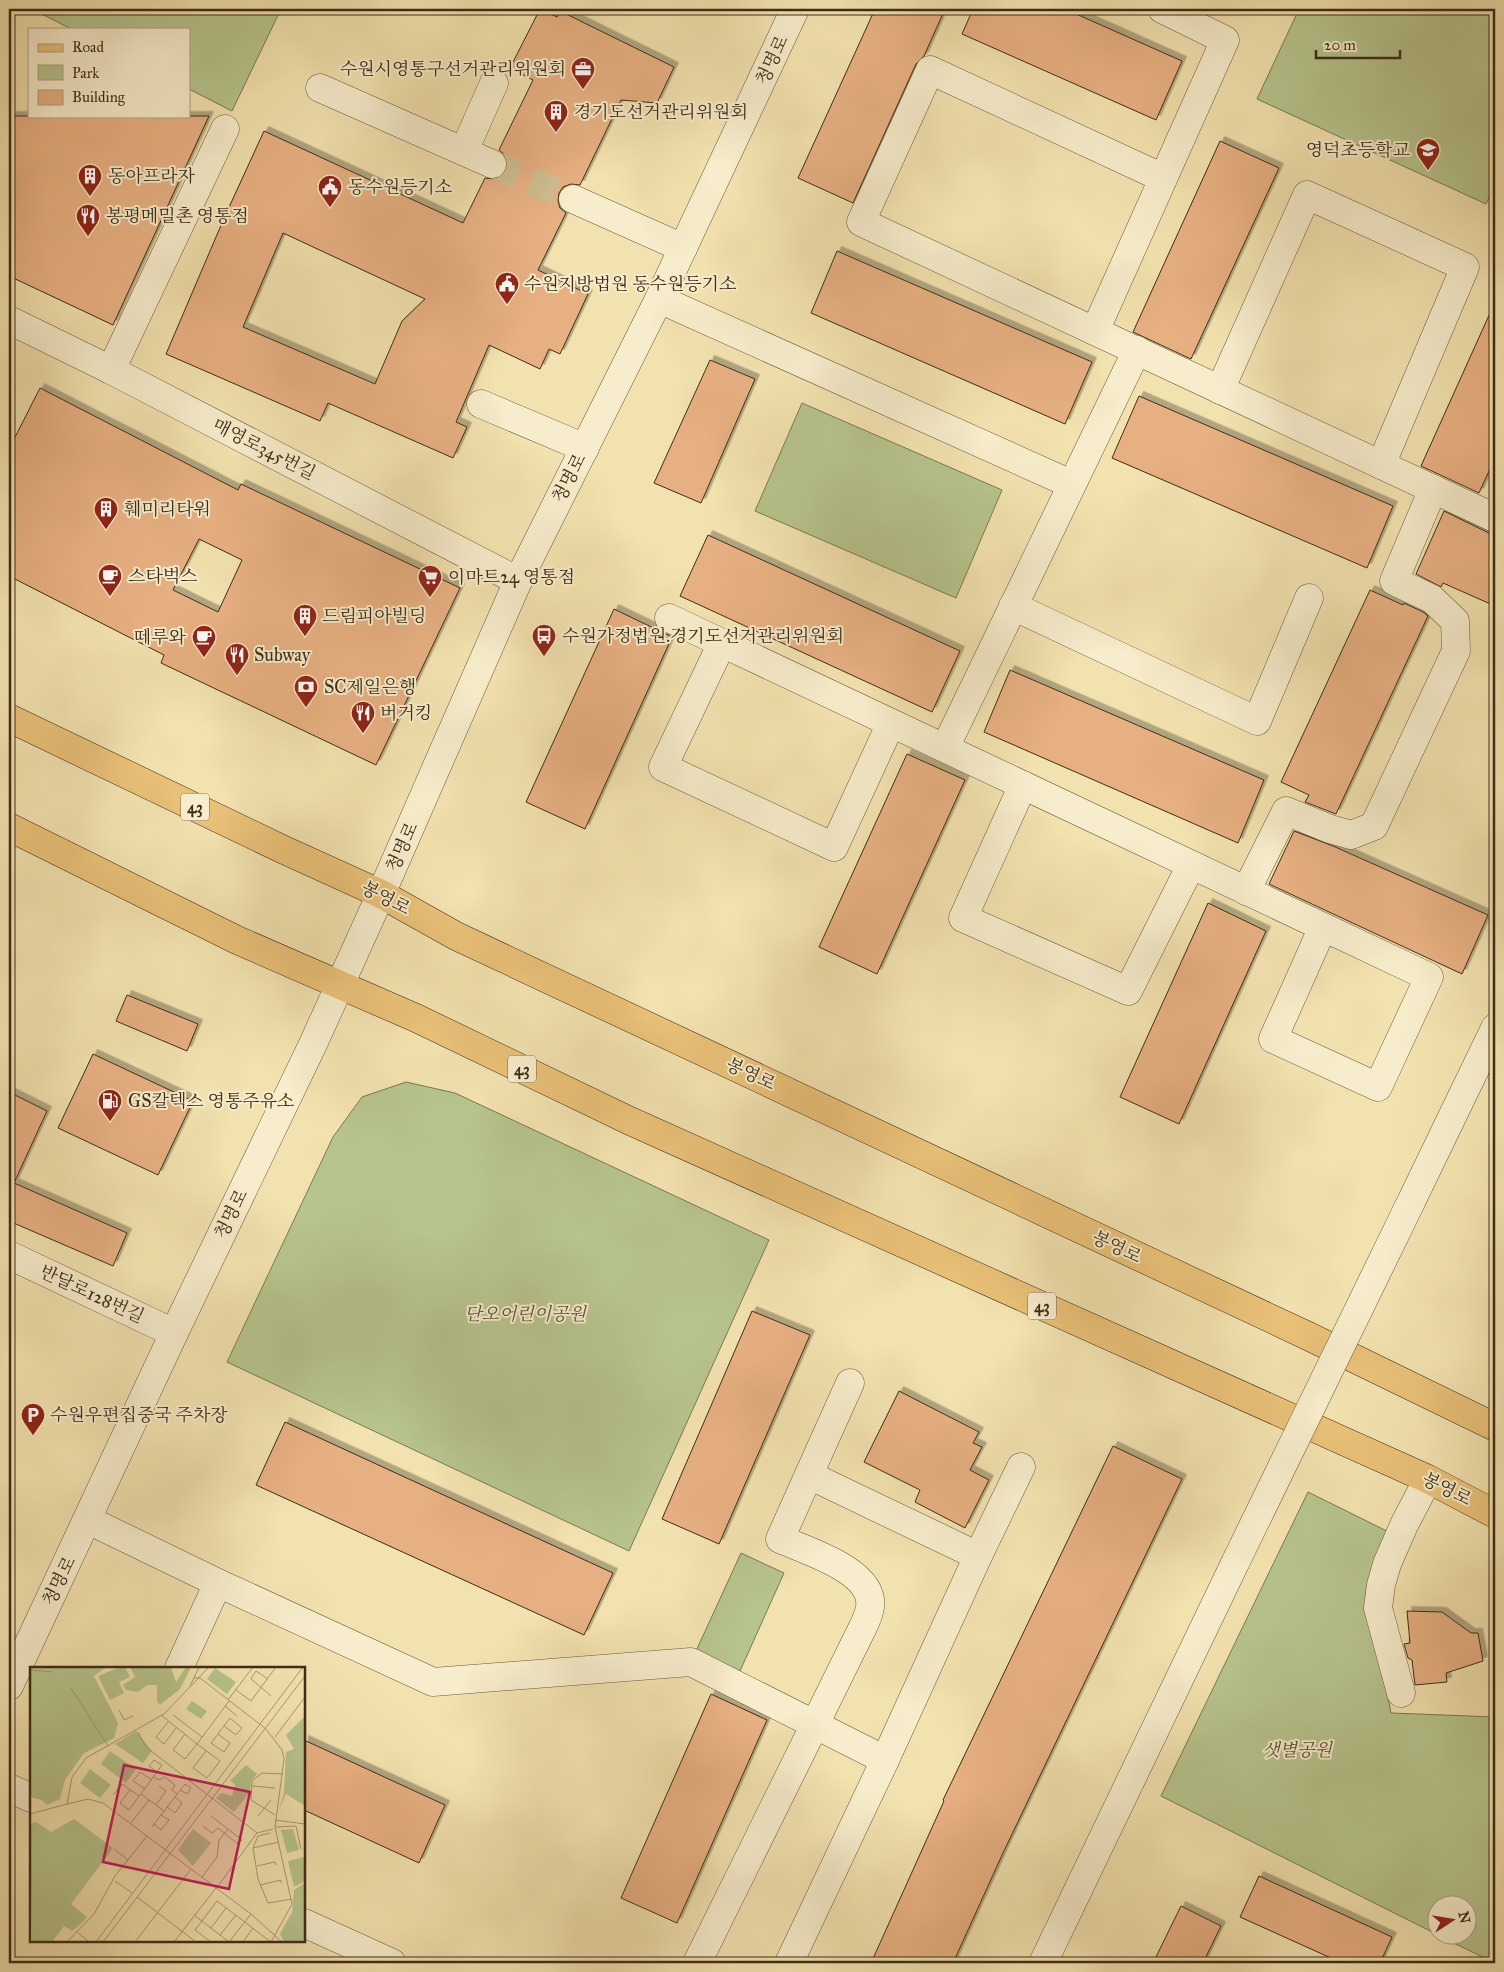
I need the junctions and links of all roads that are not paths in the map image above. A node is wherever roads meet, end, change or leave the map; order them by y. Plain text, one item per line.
1 (795, 9) edge
2 (1162, 9) edge
3 (494, 83) dead end
4 (320, 88) dead end
5 (225, 129) dead end
6 (464, 151) junction
7 (492, 164) tunnel mouth
8 (1163, 178) junction
9 (573, 199) tunnel mouth
10 (683, 248) junction
11 (659, 299) junction
12 (9, 320) edge
13 (1094, 331) junction
14 (1137, 350) junction
15 (111, 370) junction
16 (1220, 390) junction
17 (481, 404) dead end
18 (585, 448) junction
19 (1381, 465) junction
20 (1071, 484) junction
21 (1433, 489) junction
22 (1495, 518) edge
23 (518, 581) junction
24 (1309, 598) dead end
25 (1013, 606) junction
26 (669, 618) dead end
27 (722, 643) junction
28 (9, 718) edge
29 (892, 723) junction
30 (945, 748) junction
31 (1023, 785) junction
32 (9, 827) edge
33 (1191, 865) junction
34 (1246, 891) junction
35 (381, 894) junction
36 (1323, 927) junction
37 (341, 984) junction
38 (1495, 1028) edge
39 (9, 1255) edge
40 (174, 1333) junction
41 (850, 1383) dead end
42 (1495, 1427) edge
43 (1021, 1467) dead end
44 (809, 1475) junction
45 (1428, 1479) junction
46 (1495, 1514) edge
47 (88, 1520) junction
48 (978, 1556) junction
49 (218, 1583) junction
50 (180, 1667) edge
51 (9, 1686) edge
52 (1401, 1693) dead end
53 (814, 1724) junction
54 (885, 1760) junction
55 (9, 1788) edge
56 (30, 1798) edge
57 (305, 1923) edge
58 (392, 1963) edge
59 (697, 1963) edge
60 (789, 1963) edge
61 (1043, 1963) edge

1 - 10 street, 청명로
2 - 8 street
3 - 6 street
4 - 6 street
5 - 15 street
6 - 7 street
8 - 13 street
8 - 13 street
9 - 10 street
10 - 11 street, 청명로
11 - 18 street, 청명로
11 - 20 street
12 - 15 street, 매영로345번길
13 - 14 street
14 - 16 street
14 - 20 street
15 - 23 street, 매영로345번길
16 - 19 street
16 - 19 street
17 - 18 street
18 - 23 street, 청명로
19 - 21 street
20 - 25 street
21 - 22 street
21 - 34 street
23 - 35 street, 청명로
24 - 25 street
25 - 30 street
26 - 27 street
27 - 29 street
27 - 29 street
28 - 35 main road, 봉영로 / 43
29 - 30 street
30 - 31 street
31 - 33 street
31 - 33 street
32 - 37 main road, 봉영로 / 43
33 - 34 street
34 - 36 street
35 - 37 street, 청명로
35 - 42 main road, 봉영로 / 43
36 - 36 street
37 - 40 street, 청명로
37 - 45 main road, 봉영로 / 43
38 - 61 street, bridge
39 - 40 street, 반달로128번길
40 - 47 street, 청명로
41 - 44 street
43 - 48 street
44 - 48 street
44 - 53 street
45 - 46 main road, 봉영로 / 43
45 - 52 street
47 - 49 street
47 - 51 street, 청명로
48 - 54 street
49 - 50 street
49 - 53 street
53 - 54 street
53 - 59 street
54 - 60 street
55 - 56 street
57 - 58 street

